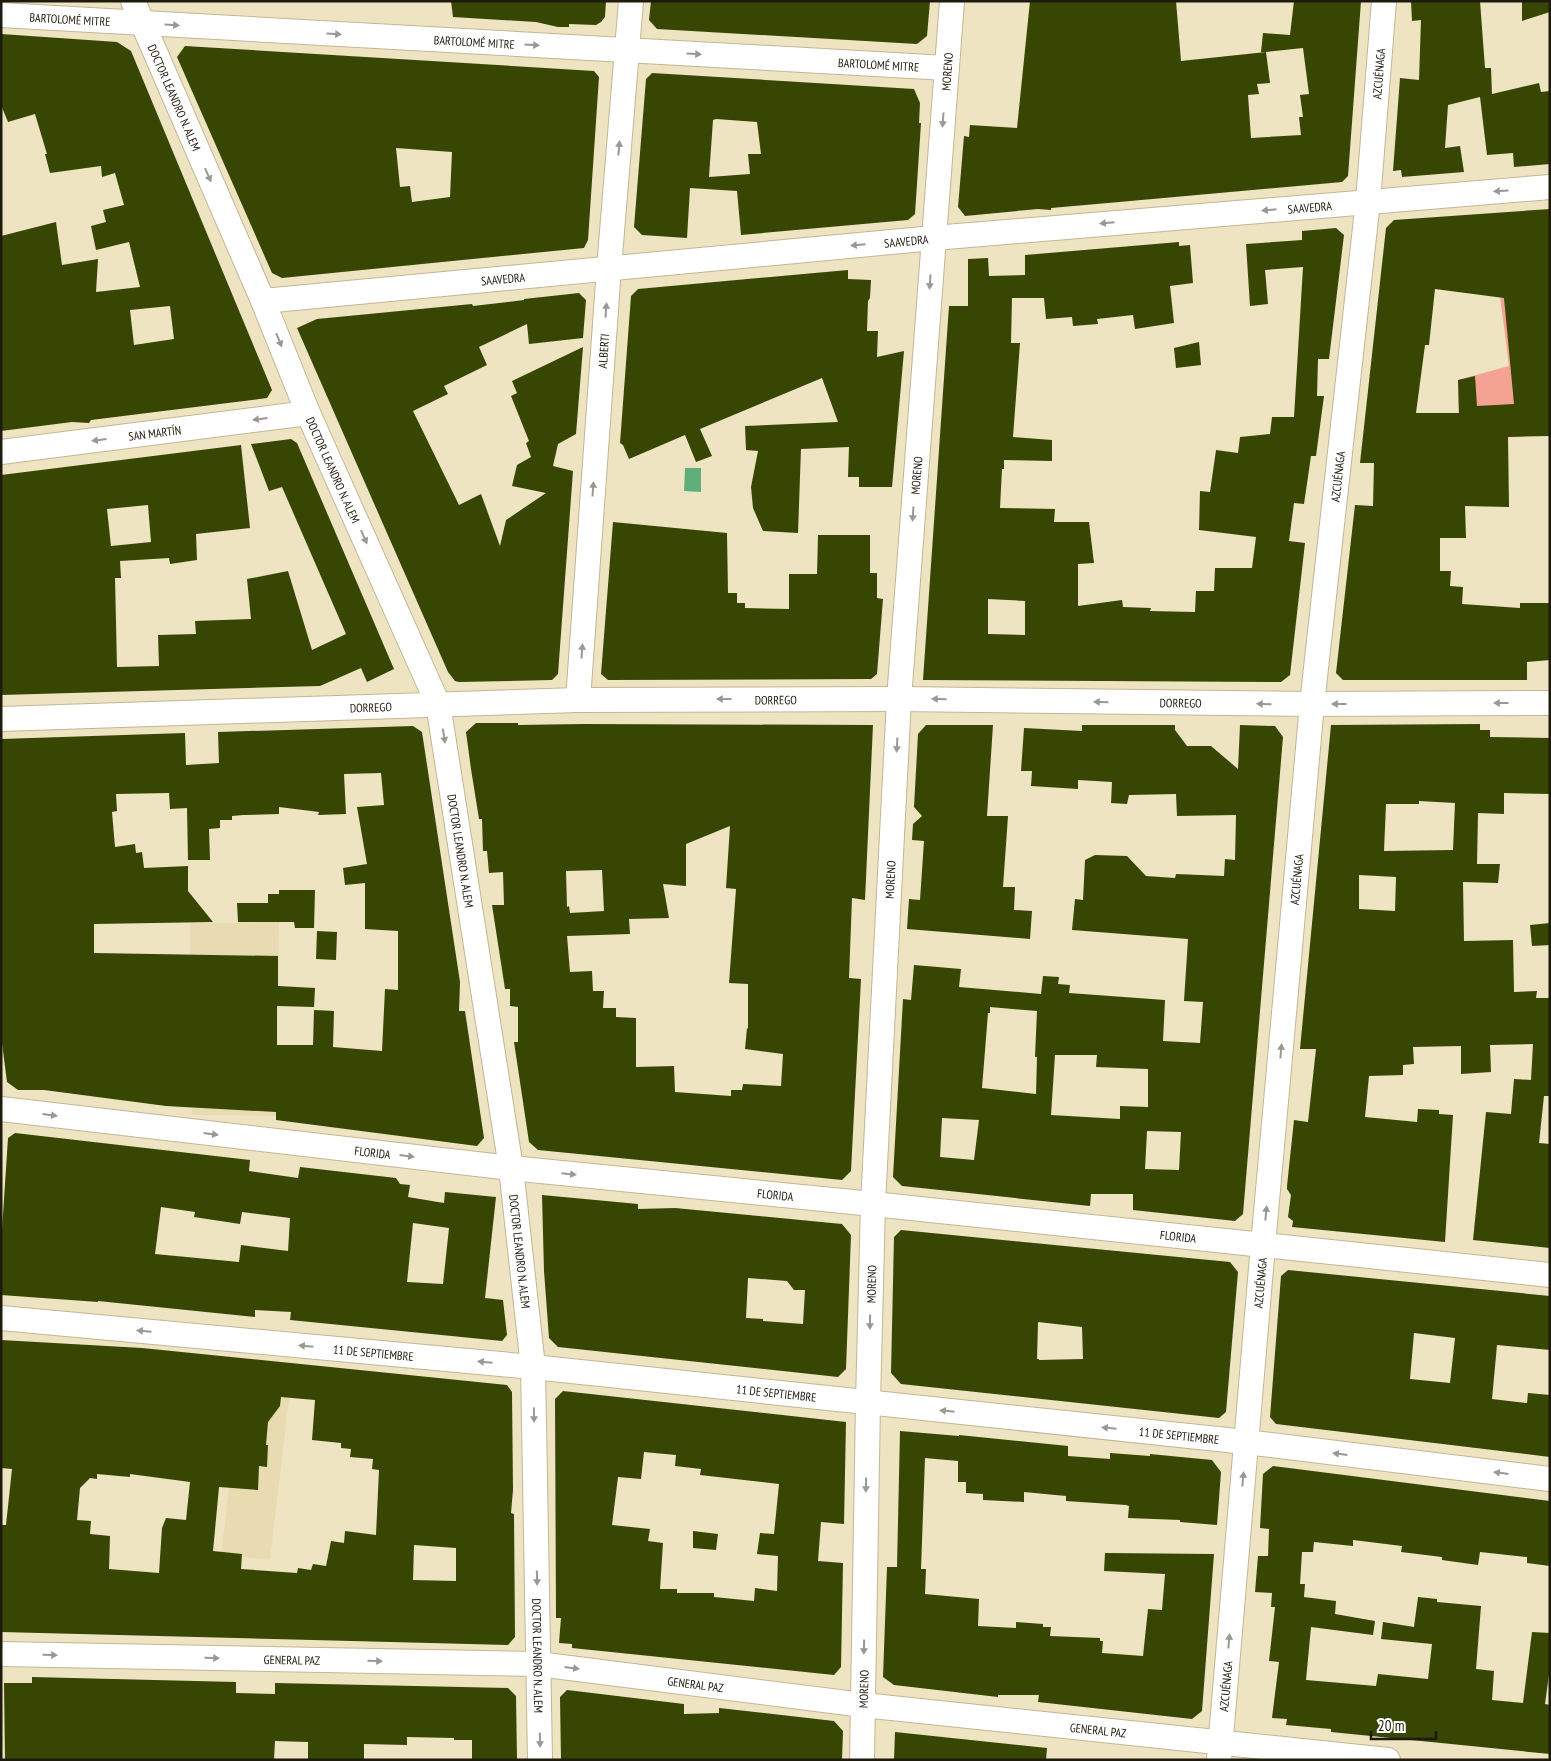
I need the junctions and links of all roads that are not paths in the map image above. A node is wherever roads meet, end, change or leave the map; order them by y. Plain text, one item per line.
1 (133, 1) edge
2 (631, 1) edge
3 (952, 1) edge
4 (1384, 1) edge
5 (1, 15) edge
6 (142, 23) junction
7 (626, 50) junction
8 (946, 68) junction
9 (1550, 187) edge
10 (1368, 201) junction
11 (934, 238) junction
12 (609, 268) junction
13 (263, 301) junction
14 (308, 413) junction
15 (1, 452) edge
16 (899, 699) junction
17 (578, 700) junction
18 (1550, 703) edge
19 (438, 704) junction
20 (1312, 704) junction
21 (1, 718) edge
22 (1, 1109) edge
23 (511, 1168) junction
24 (873, 1204) junction
25 (1263, 1245) junction
26 (1550, 1275) edge
27 (1, 1318) edge
28 (533, 1367) junction
29 (868, 1402) junction
30 (1246, 1442) junction
31 (1550, 1479) edge
32 (1, 1654) edge
33 (538, 1664) junction
34 (863, 1705) junction
35 (1220, 1752) edge
36 (540, 1760) edge
37 (862, 1760) edge
38 (1388, 1760) edge

1 - 6 street, DOCTOR LEANDRO N. ALEM
2 - 7 street, ALBERTI
3 - 8 street, MORENO
4 - 10 street, AZCUÉNAGA
5 - 6 street, BARTOLOMÉ MITRE
6 -> 7 street, BARTOLOMÉ MITRE
6 -> 13 street, DOCTOR LEANDRO N. ALEM
7 -> 8 street, BARTOLOMÉ MITRE
12 -> 7 street, ALBERTI
8 -> 11 street, MORENO
9 -> 10 street, SAAVEDRA
10 -> 11 street, SAAVEDRA
10 - 20 street, AZCUÉNAGA
11 -> 12 street, SAAVEDRA
11 -> 16 street, MORENO
12 - 13 street, SAAVEDRA
17 -> 12 street, ALBERTI
13 -> 14 street, DOCTOR LEANDRO N. ALEM
14 -> 15 street, SAN MARTÍN
14 -> 19 street, DOCTOR LEANDRO N. ALEM
16 -> 17 street, DORREGO
20 -> 16 street, DORREGO
16 -> 24 street, MORENO
17 - 19 street, DORREGO
18 -> 20 street, DORREGO
19 - 21 street, DORREGO
19 -> 23 street, DOCTOR LEANDRO N. ALEM
25 -> 20 street, AZCUÉNAGA
22 -> 23 street, FLORIDA
23 -> 24 street, FLORIDA
23 - 28 street, DOCTOR LEANDRO N. ALEM
24 - 25 street, FLORIDA
24 -> 29 street, MORENO
25 - 26 street, FLORIDA
25 - 30 street, AZCUÉNAGA
28 -> 27 street, 11 DE SEPTIEMBRE
28 - 29 street, 11 DE SEPTIEMBRE
28 -> 33 street, DOCTOR LEANDRO N. ALEM
30 -> 29 street, 11 DE SEPTIEMBRE
29 -> 34 street, MORENO
31 -> 30 street, 11 DE SEPTIEMBRE
35 -> 30 street, AZCUÉNAGA
32 -> 33 street, GENERAL PAZ
33 -> 34 street, GENERAL PAZ
33 -> 36 street, DOCTOR LEANDRO N. ALEM
34 - 35 street, GENERAL PAZ
34 - 37 street, MORENO
35 - 38 street, GENERAL PAZ

